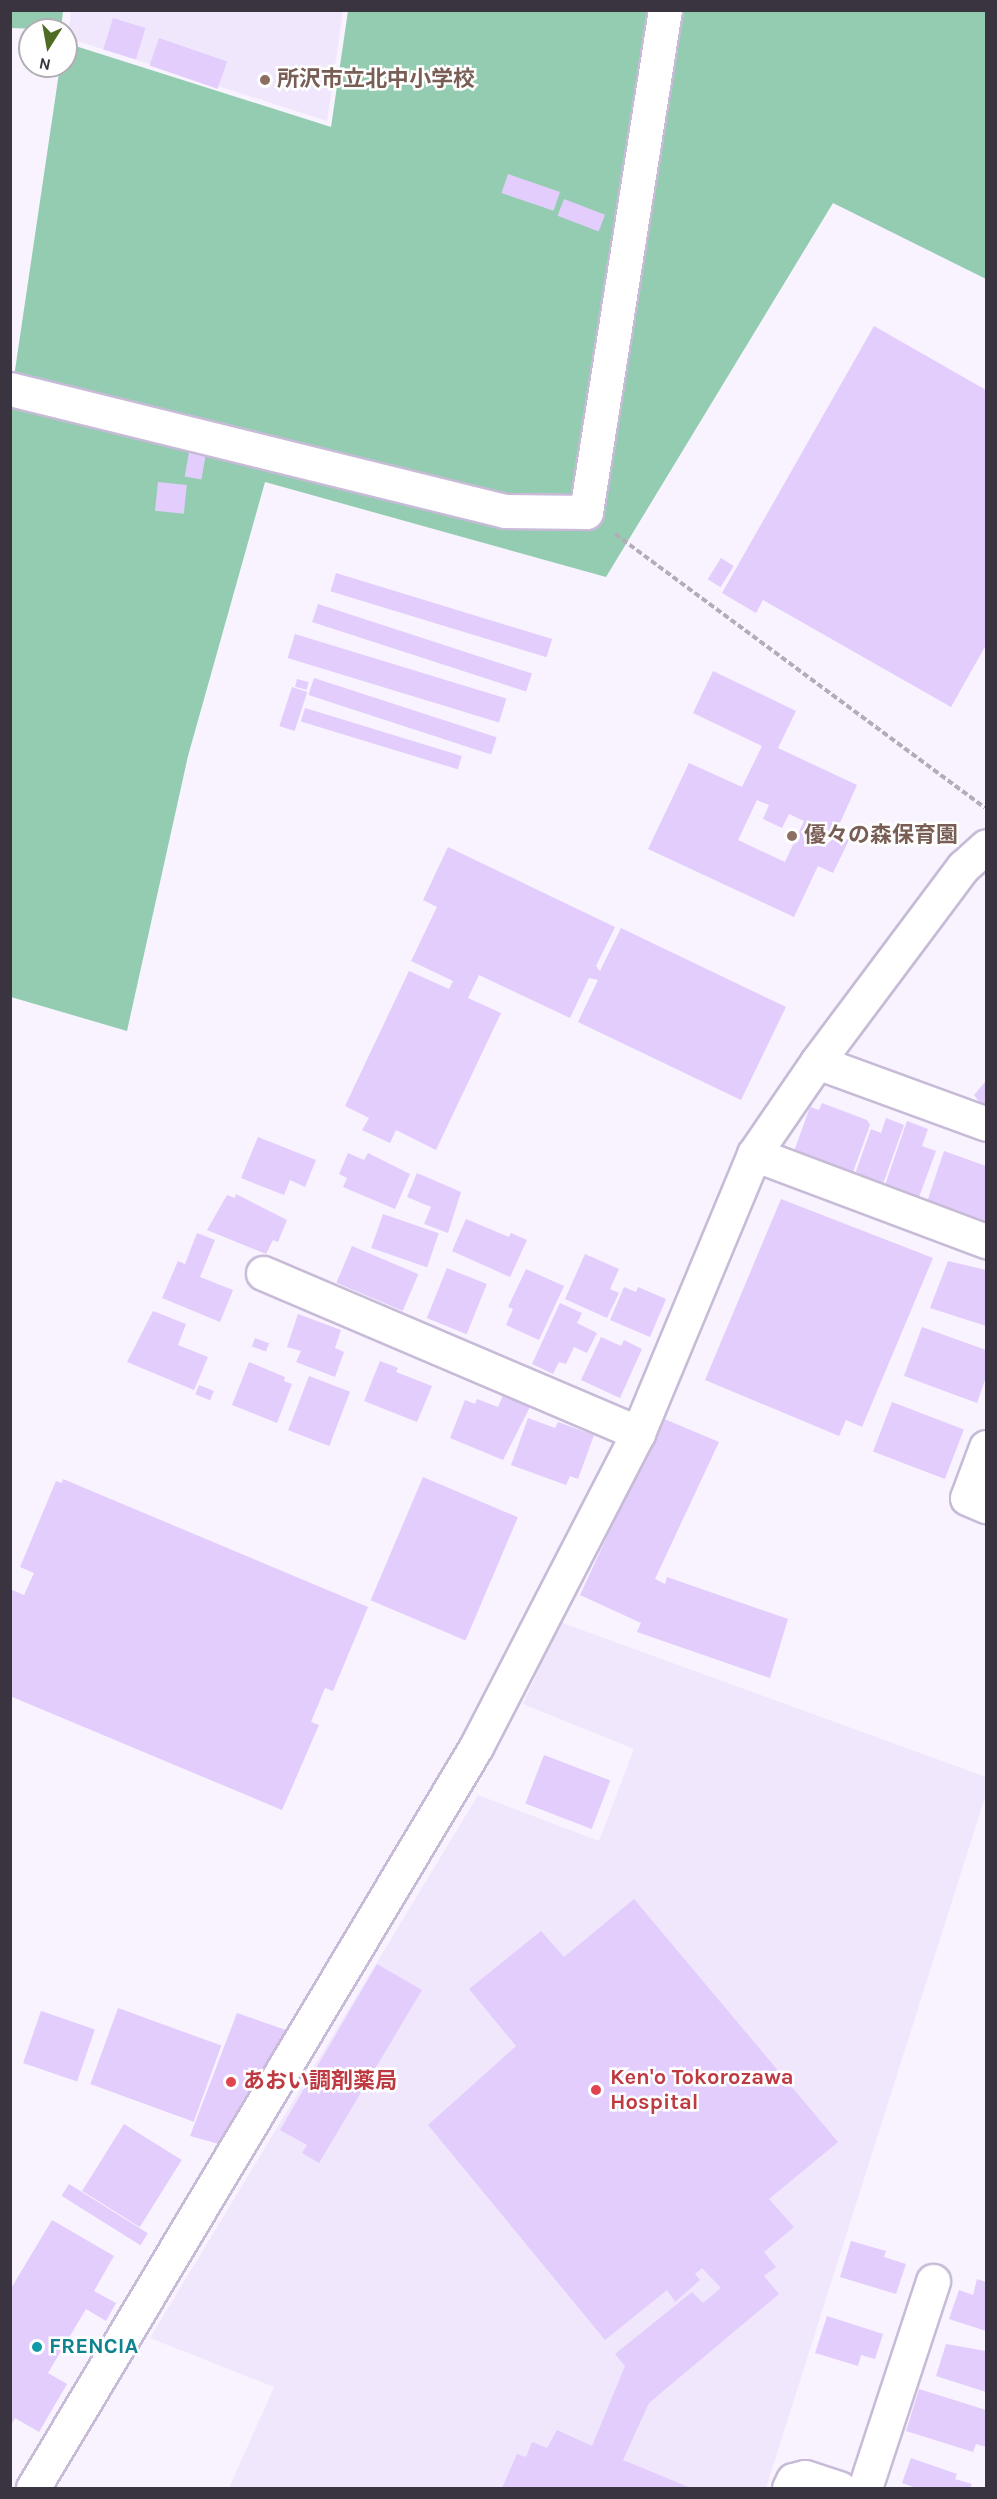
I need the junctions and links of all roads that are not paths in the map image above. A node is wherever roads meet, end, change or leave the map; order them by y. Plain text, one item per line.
1 (665, 10) edge
2 (10, 389) edge
3 (987, 846) edge
4 (817, 1062) junction
5 (987, 1124) edge
6 (754, 1154) junction
7 (987, 1241) edge
8 (263, 1273) dead end
9 (638, 1433) junction
10 (987, 1447) edge
11 (987, 1506) edge
12 (933, 2281) dead end
13 (33, 2488) edge
14 (789, 2488) edge
15 (839, 2488) edge
16 (865, 2488) edge

1 - 2 street
3 - 4 street
4 - 5 street
4 - 6 street
6 - 7 street
6 - 9 street
8 - 9 street
9 - 13 street
10 - 11 street
12 - 16 street
14 - 15 street

